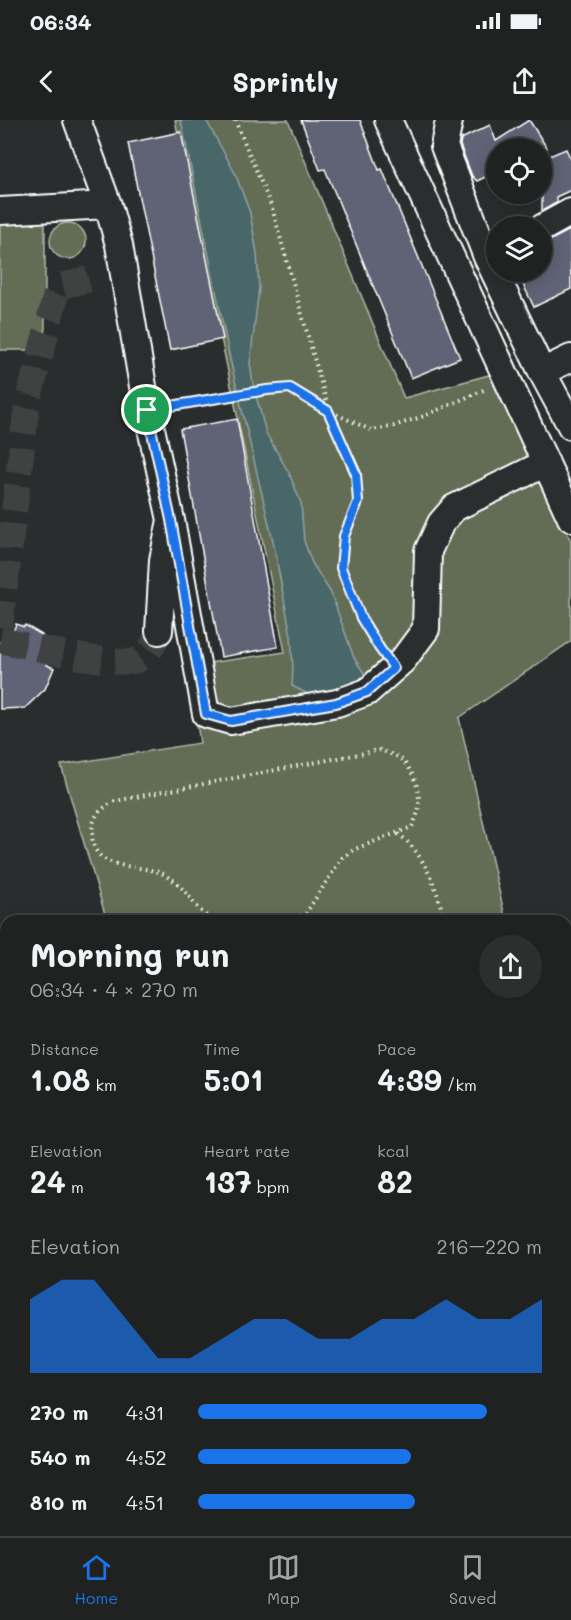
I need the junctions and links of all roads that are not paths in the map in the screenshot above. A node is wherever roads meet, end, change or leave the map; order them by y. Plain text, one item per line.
1 (77, 120) edge
2 (388, 120) edge
3 (450, 120) edge
4 (108, 205) junction
5 (0, 211) edge
6 (571, 212) edge
7 (552, 222) edge
8 (486, 241) edge
9 (504, 282) edge
10 (571, 358) edge
11 (542, 372) junction
12 (571, 426) edge
13 (546, 463) junction
14 (571, 518) edge
15 (171, 520) junction
16 (159, 632) tunnel mouth

1 - 4 street
2 - 13 street
3 - 8 street
4 - 5 street
4 - 15 street
6 - 7 street
9 - 11 street
10 - 11 street
11 - 12 street
13 - 14 street
13 - 15 street
15 - 16 street

